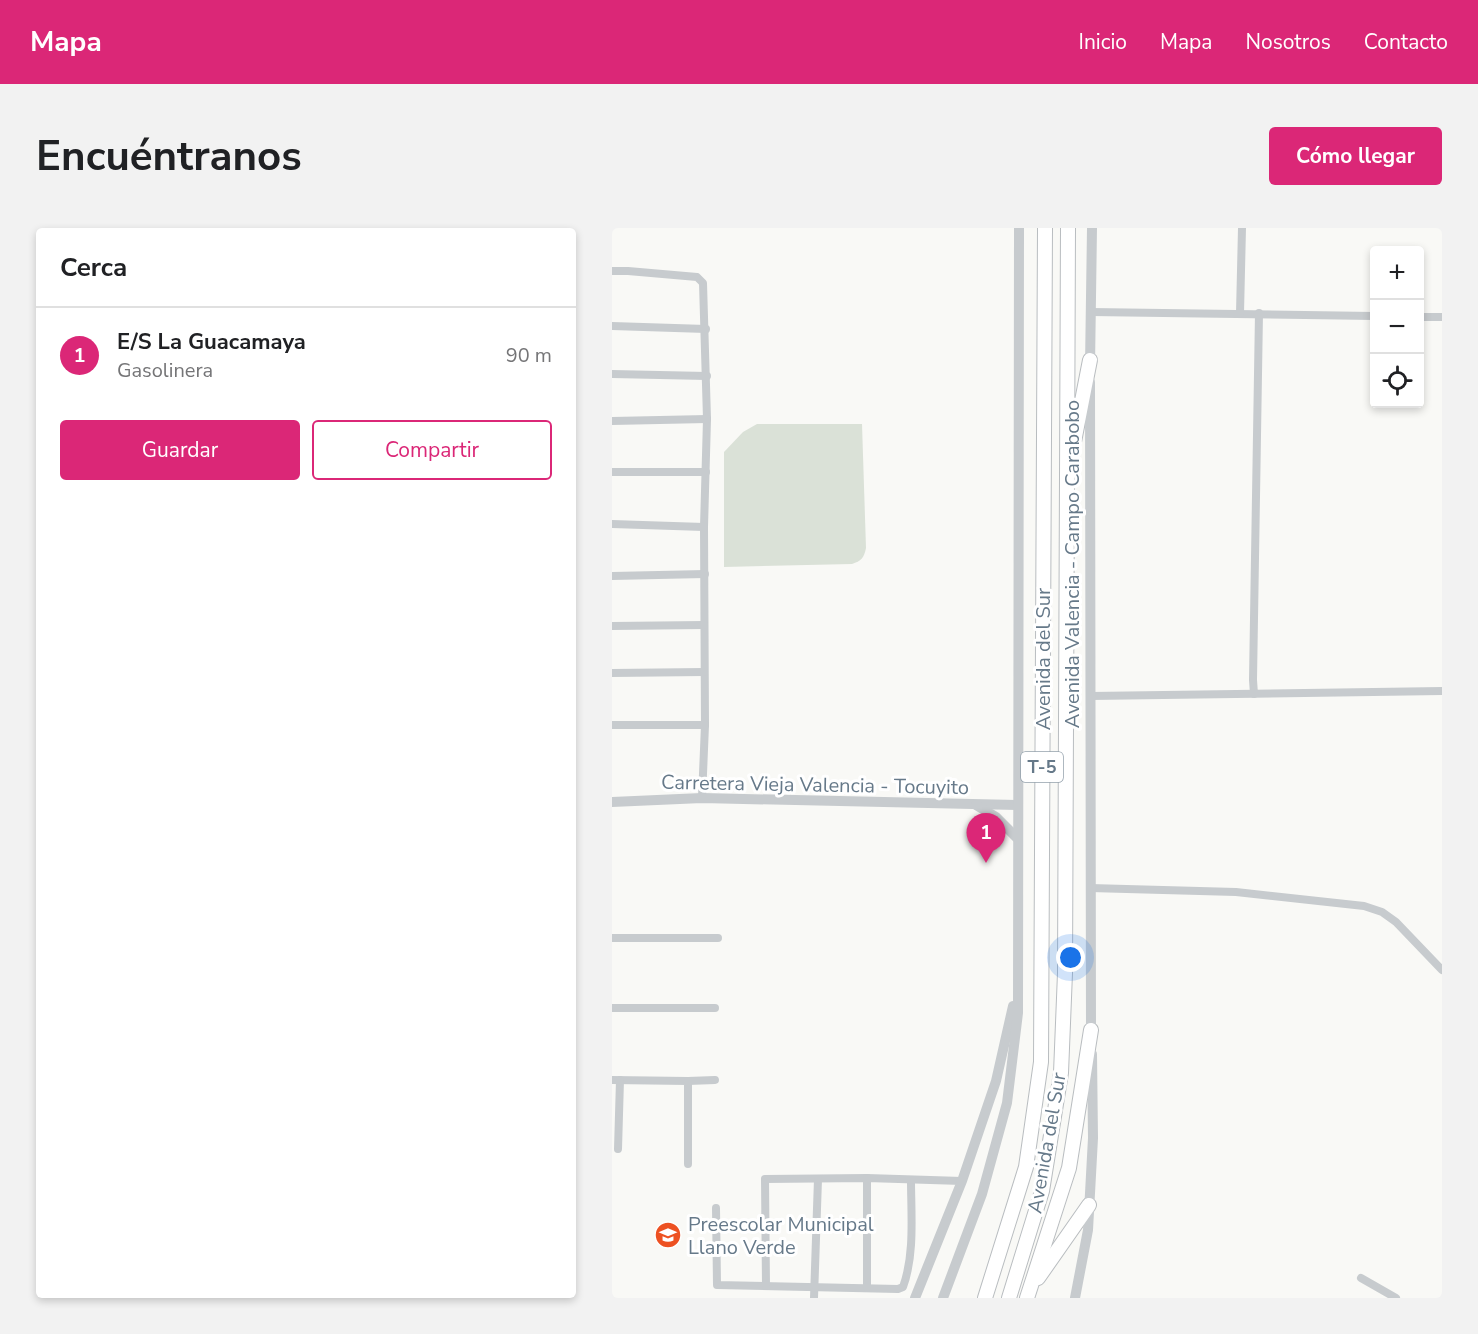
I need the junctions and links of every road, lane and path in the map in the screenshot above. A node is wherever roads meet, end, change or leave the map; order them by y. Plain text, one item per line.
1 (1019, 228) edge
2 (1045, 228) edge
3 (1068, 228) edge
4 (1092, 228) edge
5 (1242, 228) edge
6 (612, 272) edge
7 (1091, 312) junction
8 (1240, 313) junction
9 (1259, 313) junction
10 (1370, 316) edge
11 (1424, 317) edge
12 (1442, 317) edge
13 (612, 326) edge
14 (705, 329) junction
15 (1090, 360) junction
16 (612, 374) edge
17 (707, 376) junction
18 (707, 419) junction
19 (612, 421) edge
20 (612, 472) edge
21 (706, 472) junction
22 (1067, 479) junction
23 (612, 524) edge
24 (704, 527) junction
25 (705, 574) junction
26 (612, 576) edge
27 (704, 625) junction
28 (612, 626) edge
29 (704, 672) junction
30 (612, 673) edge
31 (1442, 691) edge
32 (1254, 694) junction
33 (1091, 696) junction
34 (612, 725) edge
35 (705, 725) junction
36 (702, 798) junction
37 (612, 802) edge
38 (974, 805) junction
39 (1017, 805) junction
40 (1017, 838) junction
41 (1090, 888) junction
42 (612, 938) edge
43 (718, 938) dead end
44 (1442, 970) edge
45 (1018, 986) junction
46 (612, 1008) edge
47 (715, 1008) dead end
48 (1091, 1030) junction
49 (616, 1080) edge
50 (715, 1080) dead end
51 (688, 1081) junction
52 (618, 1149) dead end
53 (688, 1164) dead end
54 (867, 1178) junction
55 (818, 1179) junction
56 (911, 1180) junction
57 (962, 1181) junction
58 (1089, 1205) junction
59 (716, 1208) dead end
60 (1361, 1278) dead end
61 (766, 1286) junction
62 (814, 1287) junction
63 (867, 1287) junction
64 (1029, 1294) edge
65 (916, 1297) edge
66 (1076, 1297) edge
67 (814, 1298) edge
68 (943, 1298) edge
69 (985, 1298) edge
70 (1009, 1298) edge
71 (1396, 1298) edge

1 - 39 street
2 - 69 highway, Avenida del Sur / T-5
3 - 22 highway, Avenida del Sur / T-5
4 - 7 street, Avenida Valencia - Campo Carabobo / T-5
5 - 8 street
6 - 14 street
7 - 8 street
7 - 15 street, Avenida Valencia - Campo Carabobo / T-5
8 - 9 street
9 - 10 street
9 - 32 street
11 - 12 street
13 - 14 street
14 - 17 street
15 - 22 highway
15 - 33 street, Avenida Valencia - Campo Carabobo / T-5
16 - 17 street
17 - 18 street
18 - 19 street
18 - 21 street
20 - 21 street
21 - 24 street
22 - 70 highway, Avenida del Sur / T-5
23 - 24 street
24 - 25 street
25 - 26 street
25 - 27 street
27 - 28 street
27 - 29 street
29 - 30 street
29 - 35 street
31 - 32 street
32 - 33 street
33 - 41 street, Avenida Valencia - Campo Carabobo / T-5
34 - 35 street
35 - 36 street
36 - 37 street, Carretera Vieja Valencia - Tocuyito
36 - 38 street, Carretera Vieja Valencia - Tocuyito
38 - 39 street, Carretera Vieja Valencia - Tocuyito
38 - 40 street
39 - 40 street
40 - 45 street
41 - 44 street
41 - 48 street, Avenida Valencia - Campo Carabobo / T-5
42 - 43 street
45 - 57 street
45 - 68 street
46 - 47 street
48 - 58 street, Avenida Valencia - Campo Carabobo / T-5
48 - 64 highway
49 - 51 street
49 - 52 street
50 - 51 street
51 - 53 street
54 - 55 street
54 - 56 street
54 - 63 street
55 - 61 street
55 - 62 street
56 - 57 street
56 - 63 street
57 - 65 street
58 - 64 highway
58 - 66 street, Avenida Valencia - Campo Carabobo / T-5
59 - 61 street
60 - 71 street
61 - 62 street
62 - 63 street
62 - 67 street

